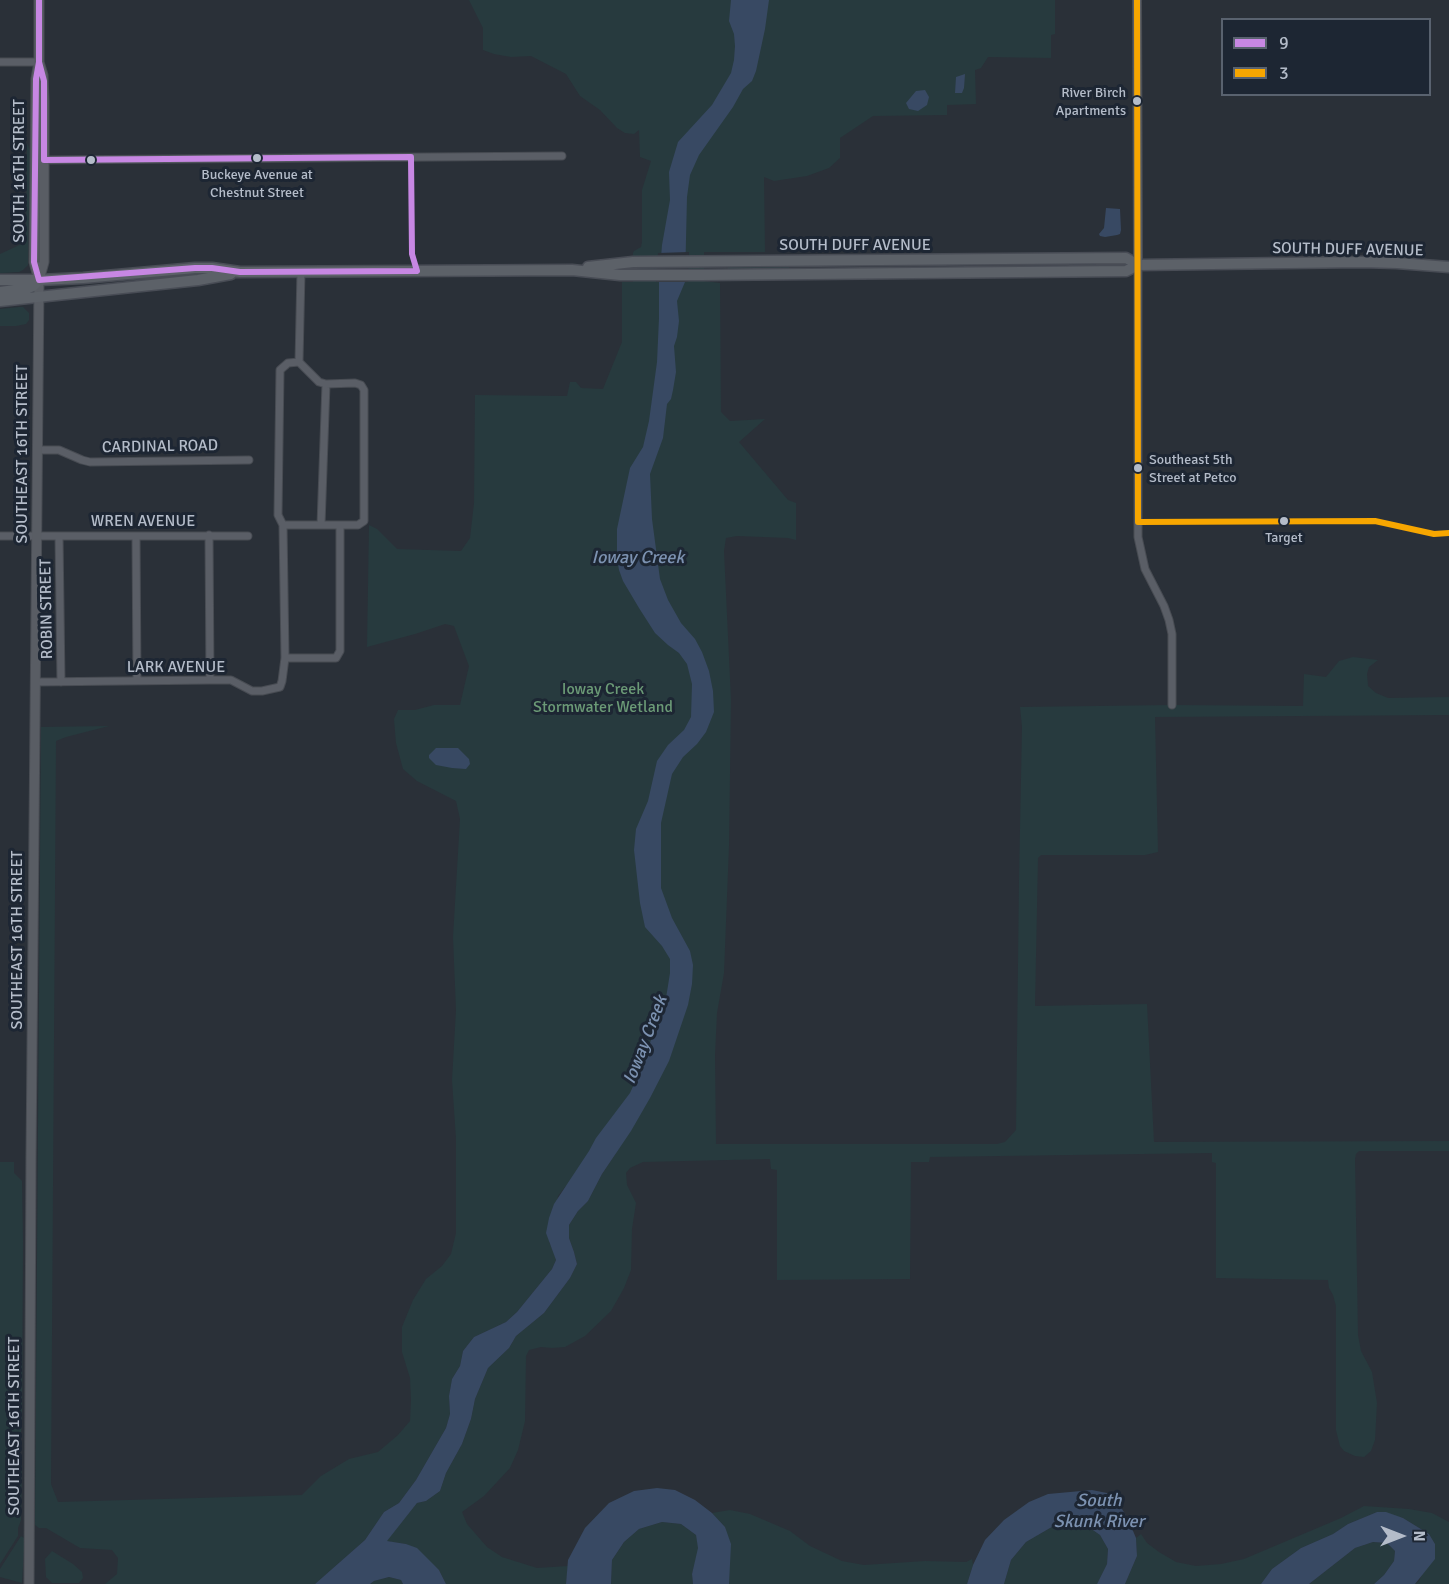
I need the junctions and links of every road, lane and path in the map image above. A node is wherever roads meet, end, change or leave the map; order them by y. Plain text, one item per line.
1 (39, 0) edge
2 (1137, 0) edge
3 (0, 62) edge
4 (39, 62) junction
5 (562, 156) dead end
6 (44, 160) junction
7 (1138, 265) junction
8 (1449, 267) edge
9 (572, 270) junction
10 (240, 272) junction
11 (301, 272) junction
12 (0, 280) edge
13 (39, 280) junction
14 (0, 292) edge
15 (39, 297) junction
16 (0, 301) edge
17 (299, 362) junction
18 (326, 384) junction
19 (38, 450) junction
20 (249, 460) dead end
21 (283, 525) junction
22 (321, 525) junction
23 (340, 525) junction
24 (0, 536) edge
25 (37, 536) junction
26 (59, 536) junction
27 (136, 536) junction
28 (209, 536) junction
29 (248, 536) dead end
30 (285, 658) junction
31 (210, 680) junction
32 (137, 681) junction
33 (36, 682) junction
34 (61, 682) junction
35 (1172, 705) dead end
36 (29, 1580) edge

1 - 4 main road, SOUTH 16TH STREET
2 - 7 street
3 - 4 street
4 - 6 main road, SOUTH 16TH STREET
4 - 13 main road, SOUTH 16TH STREET
5 - 6 street
6 - 13 main road, SOUTH 16TH STREET
7 - 8 main road, SOUTH DUFF AVENUE
7 - 9 main road, SOUTH DUFF AVENUE
7 - 9 main road, SOUTH DUFF AVENUE
7 - 35 street
9 - 11 main road, SOUTH DUFF AVENUE
10 - 11 main road, SOUTH DUFF AVENUE
10 - 13 main road, SOUTH DUFF AVENUE
10 - 15 main road, SOUTH DUFF AVENUE
11 - 17 street
12 - 13 main road, SOUTH DUFF AVENUE
13 - 14 main road
13 - 15 main road, SOUTH 16TH STREET
15 - 16 main road, SOUTH DUFF AVENUE
15 - 19 main road, SOUTHEAST 16TH STREET
17 - 18 street
17 - 21 street
18 - 22 street
18 - 23 street
19 - 20 street, CARDINAL ROAD
19 - 25 main road, SOUTHEAST 16TH STREET
21 - 22 street
21 - 30 street
22 - 23 street
23 - 30 street
24 - 25 street, WREN AVENUE
25 - 26 street, WREN AVENUE
25 - 33 main road, SOUTHEAST 16TH STREET
26 - 27 street, WREN AVENUE
26 - 34 street, ROBIN STREET
27 - 28 street, WREN AVENUE
27 - 32 street
28 - 29 street, WREN AVENUE
28 - 31 street
30 - 31 street, LARK AVENUE
31 - 32 street, LARK AVENUE
32 - 34 street, LARK AVENUE
33 - 34 street, LARK AVENUE
33 - 36 main road, SOUTHEAST 16TH STREET

